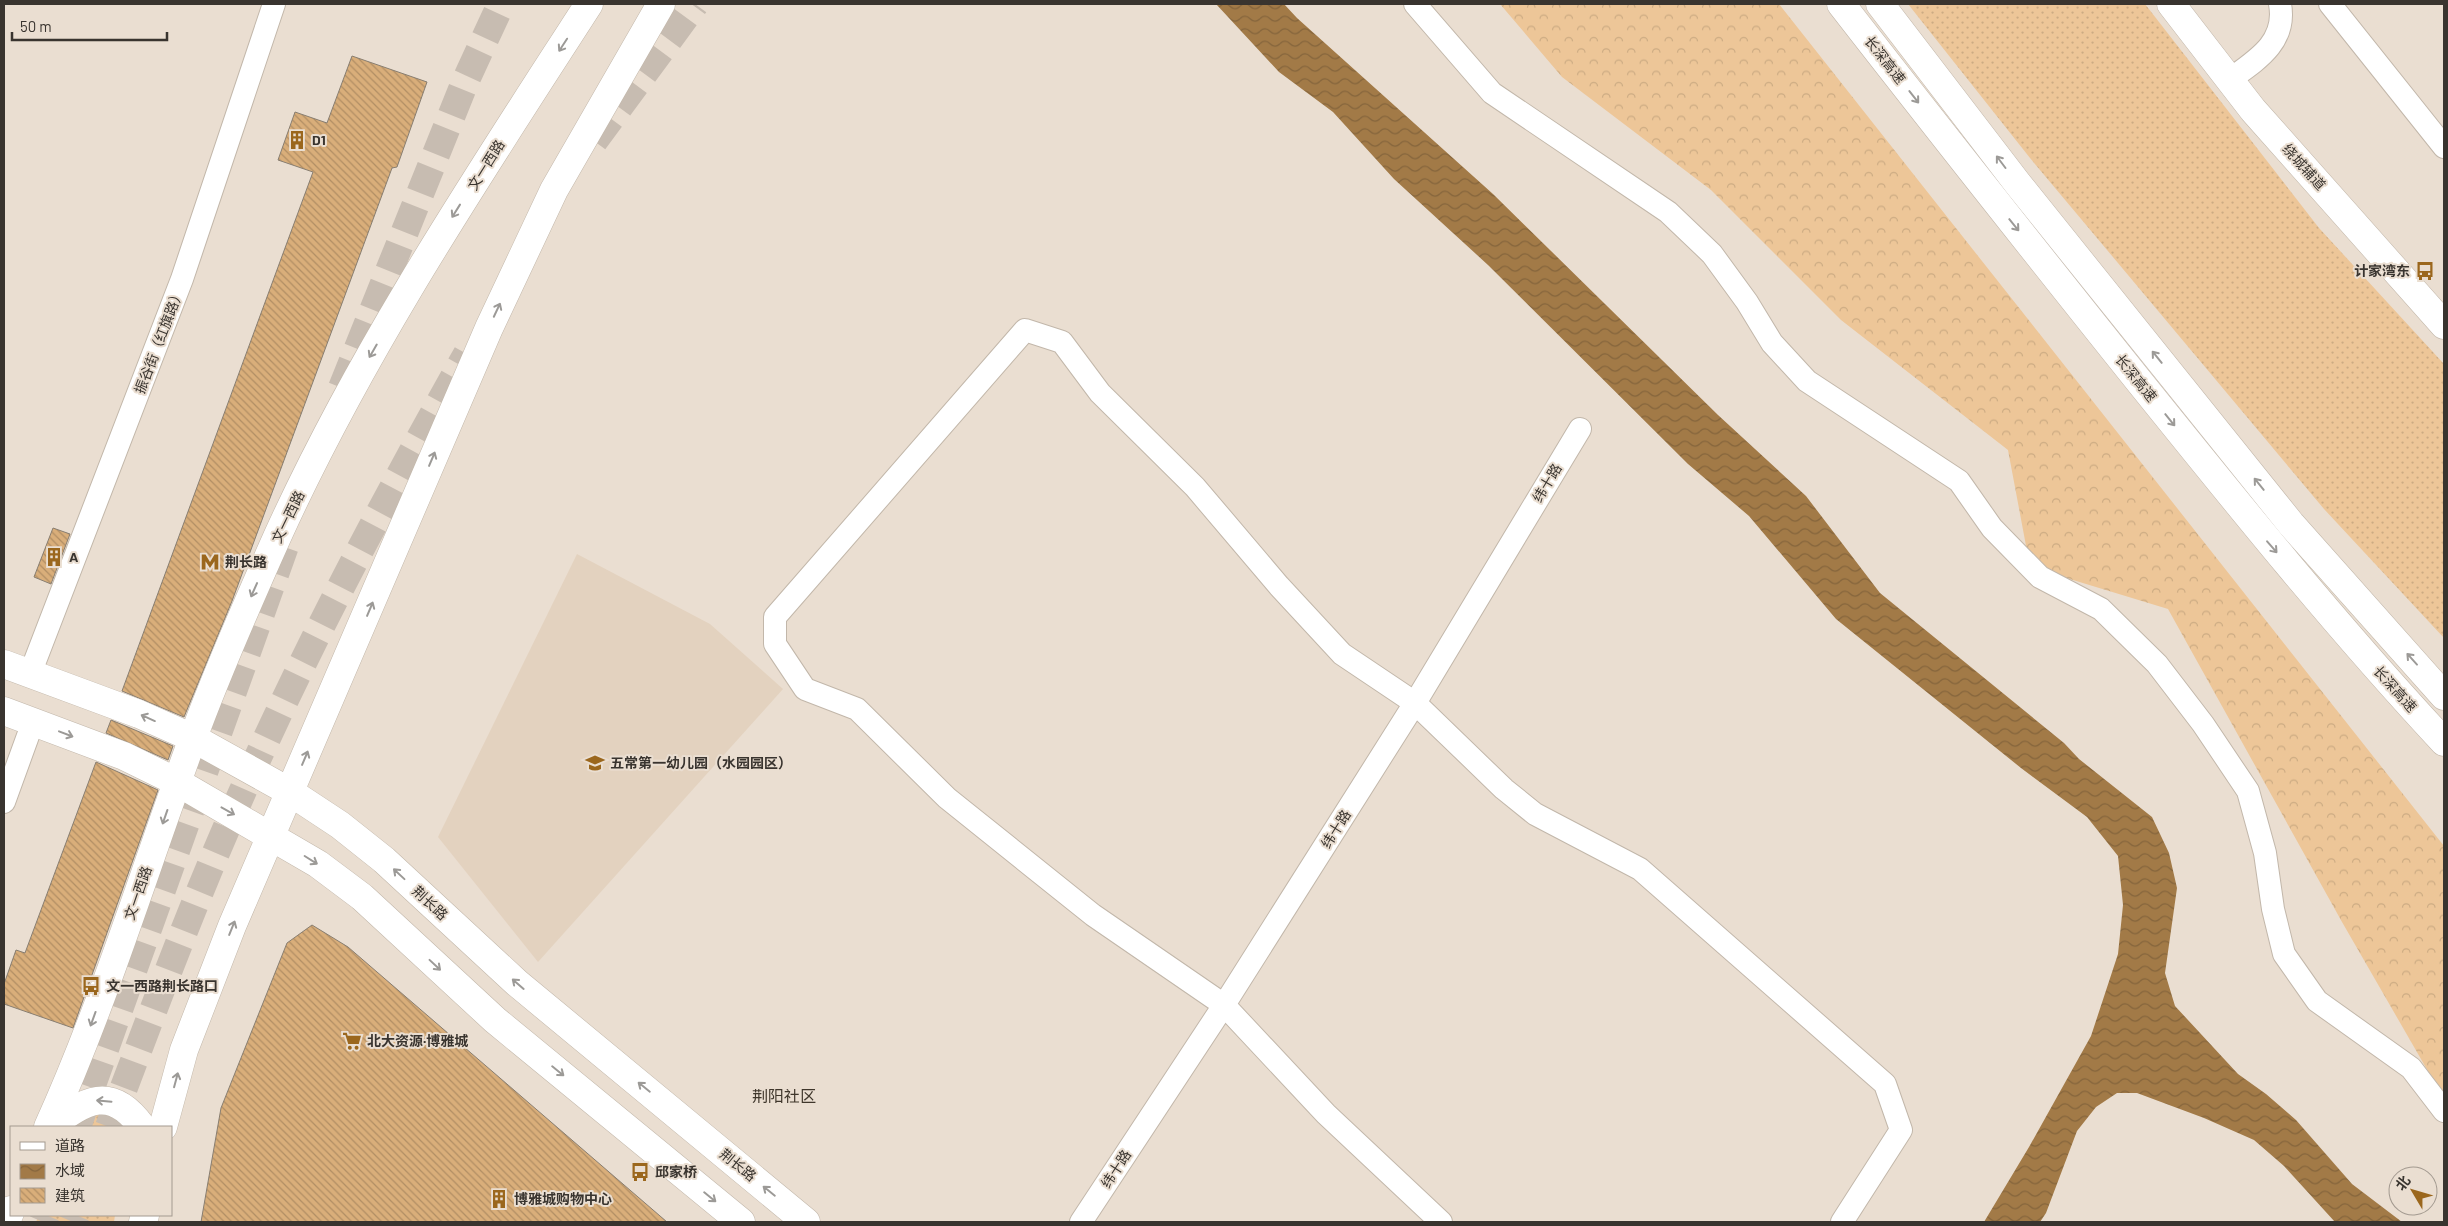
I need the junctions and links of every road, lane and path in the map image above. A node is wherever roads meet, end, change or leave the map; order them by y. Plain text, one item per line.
1 (274, 4) edge
2 (589, 4) edge
3 (661, 4) edge
4 (1415, 4) edge
5 (1841, 4) edge
6 (1880, 4) edge
7 (2172, 4) edge
8 (2280, 4) edge
9 (2330, 4) edge
10 (2230, 80) junction
11 (2444, 147) edge
12 (2444, 325) edge
13 (1580, 429) dead end
14 (4, 664) edge
15 (30, 674) junction
16 (2387, 680) junction
17 (2444, 696) edge
18 (1415, 703) junction
19 (4, 711) edge
20 (33, 722) junction
21 (193, 738) junction
22 (2444, 742) edge
23 (2444, 754) edge
24 (177, 782) junction
25 (290, 792) junction
26 (4, 802) edge
27 (270, 834) junction
28 (1224, 1005) junction
29 (2444, 1111) edge
30 (49, 1126) edge
31 (50, 1126) edge
32 (141, 1126) edge
33 (163, 1126) edge
34 (741, 1222) edge
35 (806, 1222) edge
36 (1082, 1222) edge
37 (1441, 1222) edge
38 (1842, 1222) edge

1 - 15 street, 振谷街（红旗路）
2 -> 21 main road, 文一西路
25 -> 3 main road
4 - 29 street
5 -> 16 main road, 长深高速
17 -> 6 main road
7 - 10 main road, 绕城辅道
8 - 10 street
9 - 11 street
10 - 12 main road, 绕城辅道
13 - 18 street, 纬十路
14 - 15 main road, 荆长路
21 -> 15 main road, 荆长路
16 - 22 main road, 长深高速
16 - 23 main road
18 - 28 street, 纬十路
18 - 28 street
18 - 38 street
19 - 20 main road
20 -> 24 main road
20 - 26 street
21 - 24 main road, 文一西路
21 - 25 main road, 荆长路
24 -> 27 main road
24 -> 30 main road, 文一西路
25 - 27 main road
35 -> 25 main road, 荆长路
33 -> 27 main road
27 -> 34 main road
28 - 36 street, 纬十路
28 - 37 street
32 -> 31 main road

